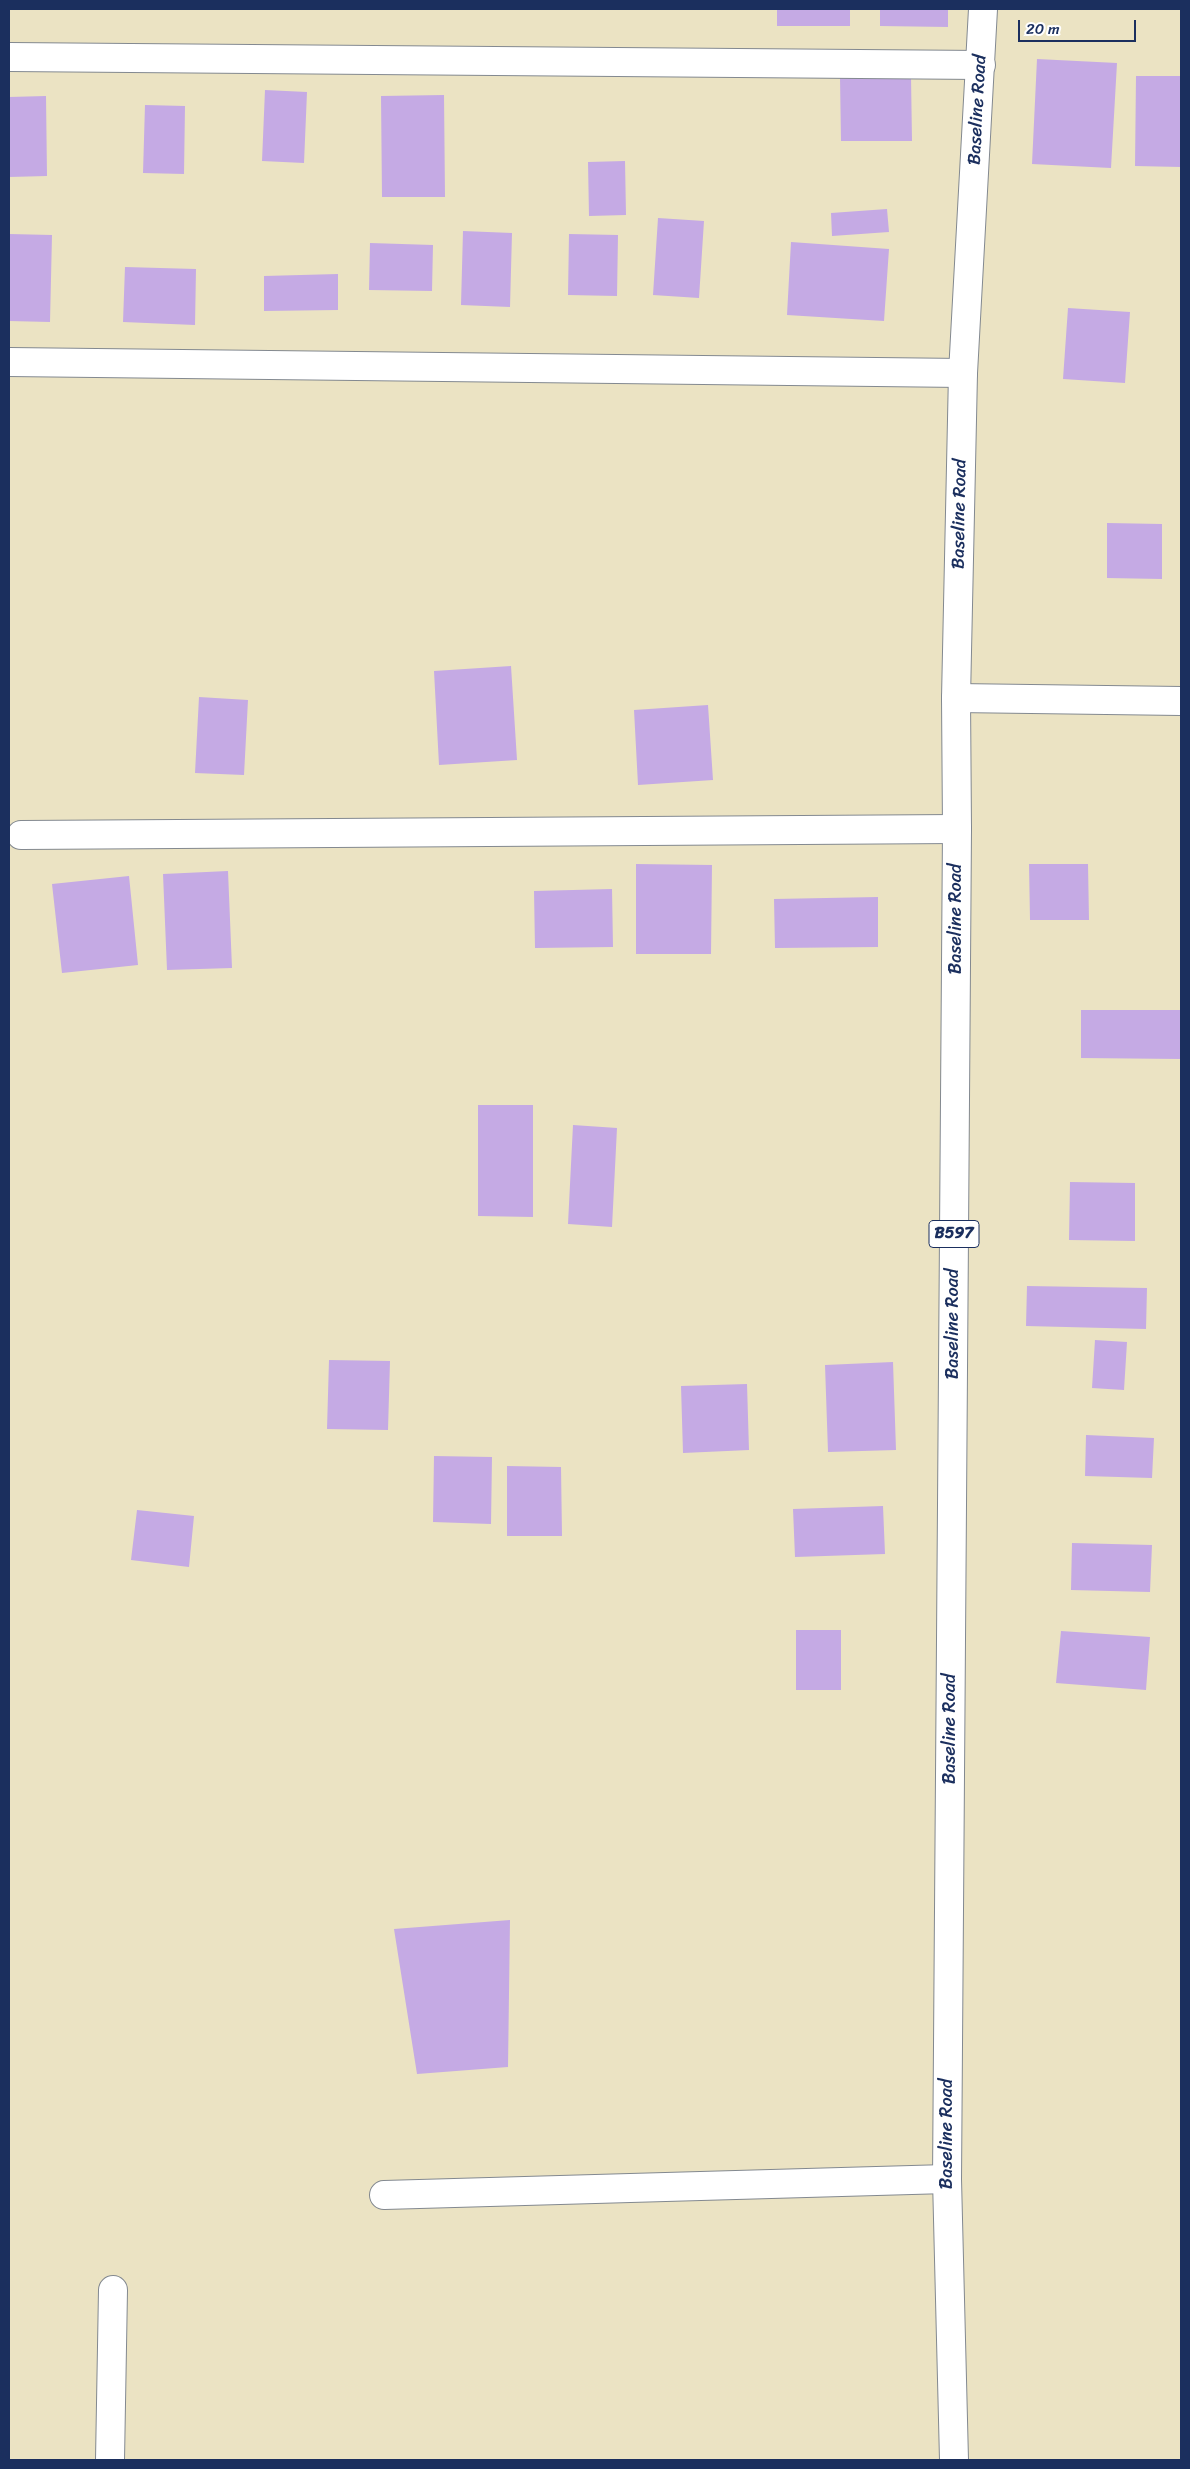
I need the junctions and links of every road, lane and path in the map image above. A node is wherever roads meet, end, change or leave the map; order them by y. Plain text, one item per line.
1 (982, 9) edge
2 (9, 57) edge
3 (981, 65) junction
4 (9, 362) edge
5 (964, 373) junction
6 (956, 698) junction
7 (1181, 701) edge
8 (957, 829) junction
9 (20, 835) dead end
10 (947, 2179) junction
11 (384, 2195) dead end
12 (113, 2290) dead end
13 (110, 2460) edge
14 (954, 2460) edge

1 - 3 street, Baseline Road / B597
2 - 3 street
3 - 5 street, Baseline Road / B597
4 - 5 street
5 - 6 street, Baseline Road / B597
6 - 7 street
6 - 8 street, Baseline Road / B597
8 - 9 street
8 - 10 street, Baseline Road / B597
10 - 11 street
10 - 14 street, Baseline Road / B597
12 - 13 street

